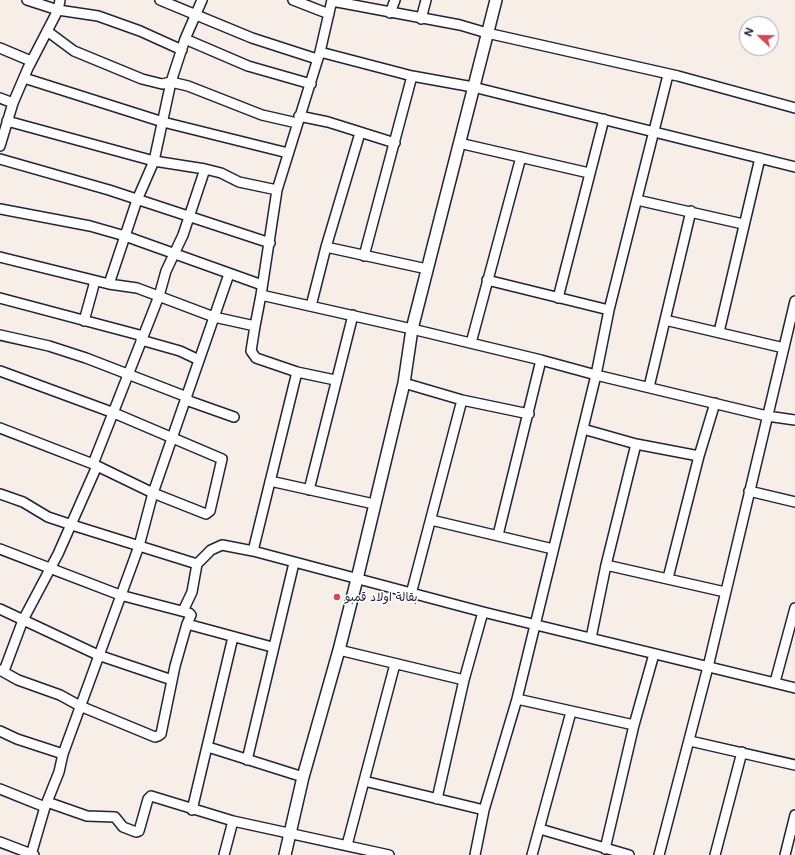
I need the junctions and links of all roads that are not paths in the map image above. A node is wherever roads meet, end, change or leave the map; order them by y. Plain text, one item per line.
1 (27, 0) edge
2 (60, 0) edge
3 (160, 0) edge
4 (202, 0) edge
5 (293, 0) edge
6 (332, 0) edge
7 (395, 0) edge
8 (426, 0) edge
9 (496, 0) edge
10 (355, 3) edge
11 (58, 10) junction
12 (196, 13) junction
13 (390, 13) junction
14 (329, 14) junction
15 (421, 19) junction
16 (47, 31) junction
17 (487, 33) junction
18 (185, 39) junction
19 (0, 48) edge
20 (182, 50) junction
21 (319, 56) junction
22 (31, 61) junction
23 (668, 74) junction
24 (412, 76) junction
25 (24, 78) junction
26 (171, 82) junction
27 (311, 84) junction
28 (473, 87) junction
29 (0, 98) edge
30 (13, 103) junction
31 (795, 108) edge
32 (604, 119) junction
33 (298, 120) junction
34 (7, 121) junction
35 (163, 122) junction
36 (654, 132) junction
37 (360, 133) junction
38 (1, 142) edge
39 (395, 143) junction
40 (459, 143) junction
41 (288, 153) junction
42 (520, 157) junction
43 (760, 158) junction
44 (0, 159) edge
45 (154, 161) junction
46 (795, 167) edge
47 (205, 169) junction
48 (589, 174) junction
49 (277, 190) junction
50 (137, 200) junction
51 (637, 200) junction
52 (0, 210) edge
53 (690, 211) junction
54 (189, 217) junction
55 (743, 224) junction
56 (125, 236) junction
57 (270, 243) junction
58 (326, 247) junction
59 (174, 253) junction
60 (364, 256) junction
61 (0, 257) edge
62 (427, 269) junction
63 (229, 274) junction
64 (486, 280) junction
65 (95, 281) junction
66 (109, 284) junction
67 (262, 285) junction
68 (261, 295) junction
69 (159, 296) junction
70 (0, 298) edge
71 (558, 298) junction
72 (795, 301) edge
73 (311, 306) junction
74 (609, 310) junction
75 (353, 315) junction
76 (214, 317) junction
77 (666, 320) junction
78 (84, 321) junction
79 (255, 326) junction
80 (412, 329) junction
81 (719, 332) junction
82 (0, 335) edge
83 (142, 338) junction
84 (471, 343) junction
85 (784, 348) junction
86 (199, 360) junction
87 (541, 360) junction
88 (0, 371) edge
89 (297, 372) junction
90 (129, 374) junction
91 (596, 375) junction
92 (335, 380) junction
93 (404, 383) junction
94 (649, 387) junction
95 (186, 398) junction
96 (462, 400) junction
97 (715, 403) junction
98 (114, 412) junction
99 (529, 414) junction
100 (767, 416) junction
101 (234, 417) dead end
102 (795, 420) edge
103 (0, 428) edge
104 (583, 429) junction
105 (173, 438) junction
106 (636, 444) junction
107 (699, 456) junction
108 (95, 465) junction
109 (270, 481) junction
110 (309, 490) junction
111 (749, 491) junction
112 (152, 493) junction
113 (0, 494) edge
114 (795, 502) edge
115 (374, 504) junction
116 (430, 520) junction
117 (72, 525) junction
118 (498, 535) junction
119 (139, 546) junction
120 (0, 549) edge
121 (553, 549) junction
122 (253, 551) junction
123 (294, 562) junction
124 (197, 564) junction
125 (606, 565) junction
126 (50, 568) junction
127 (668, 578) junction
128 (357, 579) junction
129 (726, 592) junction
130 (411, 594) junction
131 (120, 595) junction
132 (795, 608) edge
133 (0, 609) edge
134 (184, 612) junction
135 (483, 612) junction
136 (23, 620) junction
137 (187, 624) junction
138 (534, 625) junction
139 (233, 637) junction
140 (591, 638) junction
141 (272, 647) junction
142 (339, 650) junction
143 (654, 654) junction
144 (98, 655) junction
145 (395, 664) junction
146 (708, 667) junction
147 (2, 670) edge
148 (172, 680) junction
149 (464, 680) junction
150 (775, 682) junction
151 (795, 688) edge
152 (517, 699) junction
153 (80, 706) junction
154 (571, 712) junction
155 (634, 725) junction
156 (0, 731) edge
157 (690, 740) junction
158 (208, 747) junction
159 (742, 752) junction
160 (63, 754) junction
161 (247, 760) junction
162 (795, 765) edge
163 (303, 777) junction
164 (364, 781) junction
165 (0, 789) edge
166 (437, 799) junction
167 (46, 805) junction
168 (192, 810) junction
169 (484, 810) junction
170 (795, 815) edge
171 (233, 821) junction
172 (540, 828) junction
173 (290, 832) junction
174 (0, 842) edge
175 (347, 845) junction
176 (605, 849) junction
177 (32, 855) edge
178 (224, 855) edge
179 (285, 855) edge
180 (389, 855) edge
181 (475, 855) edge
182 (532, 855) edge
183 (629, 855) edge
184 (658, 855) edge
185 (715, 855) edge
186 (785, 855) edge

1 - 11 street
2 - 11 street
3 - 12 street
4 - 12 street
5 - 14 street
6 - 10 street
6 - 14 street
7 - 13 street
8 - 15 street
9 - 17 street
10 - 13 street
11 - 16 street
11 - 20 street
12 - 18 street
12 - 21 street
13 - 15 street
14 - 21 street
15 - 17 street
16 - 22 street
16 - 26 street
17 - 23 street
17 - 28 street
18 - 20 street
18 - 27 street
19 - 22 street
20 - 26 street
21 - 24 street
21 - 27 street
22 - 25 street
23 - 31 street
23 - 36 street
24 - 28 street
24 - 39 street
25 - 30 street
25 - 35 street
26 - 33 street
26 - 35 street
27 - 33 street
28 - 32 street
28 - 40 street
29 - 30 street
30 - 34 street
32 - 36 street
32 - 48 street
33 - 37 street
33 - 41 street
34 - 38 street
34 - 45 street
35 - 41 street
35 - 45 street
36 - 43 street
36 - 51 street
37 - 39 street
37 - 58 street
39 - 60 street
40 - 42 street
40 - 62 street
41 - 49 street
42 - 48 street
42 - 64 street
43 - 46 street
43 - 55 street
44 - 50 street
45 - 47 street
45 - 50 street
47 - 49 street
47 - 54 street
48 - 71 street
49 - 57 street
50 - 54 street
50 - 56 street
51 - 53 street
51 - 74 street
52 - 56 street
53 - 55 street
53 - 77 street
54 - 57 street
54 - 59 street
55 - 81 street
56 - 59 street
56 - 66 street
57 - 67 street
58 - 60 street
58 - 73 street
59 - 63 street
59 - 69 street
60 - 62 street
61 - 65 street
62 - 80 street
63 - 67 street
63 - 76 street
64 - 71 street
64 - 84 street
65 - 66 street
65 - 78 street
66 - 69 street
67 - 68 street
68 - 73 street
68 - 79 street
69 - 76 street
69 - 83 street
70 - 78 street
71 - 74 street
72 - 85 street
73 - 75 street
74 - 91 street
75 - 80 street
75 - 92 street
76 - 79 street
76 - 86 street
77 - 81 street
77 - 94 street
78 - 83 street
79 - 89 street
80 - 84 street
80 - 93 street
81 - 85 street
82 - 90 street
83 - 86 street
83 - 90 street
84 - 87 street
85 - 100 street
86 - 95 street
87 - 91 street
87 - 99 street
88 - 98 street
89 - 92 street
89 - 109 street
90 - 95 street
90 - 98 street
91 - 94 street
91 - 104 street
92 - 110 street
93 - 96 street
93 - 115 street
94 - 97 street
95 - 101 street
95 - 105 street
96 - 99 street
96 - 116 street
97 - 100 street
97 - 107 street
98 - 105 street
98 - 108 street
99 - 118 street
100 - 102 street
100 - 111 street
103 - 108 street
104 - 106 street
104 - 121 street
105 - 112 street
105 - 112 street
106 - 107 street
106 - 125 street
107 - 127 street
108 - 112 street
108 - 117 street
109 - 110 street
109 - 122 street
110 - 115 street
111 - 114 street
111 - 129 street
112 - 119 street
113 - 117 street
115 - 128 street
116 - 118 street
116 - 130 street
117 - 119 street
117 - 126 street
118 - 121 street
119 - 124 street
119 - 131 street
120 - 126 street
121 - 138 street
122 - 123 street
122 - 124 street
123 - 128 street
123 - 141 street
124 - 134 street
125 - 127 street
125 - 140 street
126 - 131 street
126 - 136 street
127 - 129 street
128 - 130 street
128 - 142 street
129 - 146 street
130 - 135 street
131 - 134 street
131 - 144 street
132 - 150 street
133 - 136 street
134 - 137 street
135 - 138 street
135 - 149 street
136 - 144 street
136 - 147 street
137 - 139 street
137 - 148 street
138 - 140 street
138 - 152 street
139 - 141 street
139 - 158 street
140 - 143 street
141 - 161 street
142 - 145 street
142 - 163 street
143 - 146 street
143 - 155 street
144 - 148 street
144 - 153 street
145 - 149 street
145 - 164 street
146 - 150 street
146 - 157 street
147 - 153 street
148 - 153 street
149 - 166 street
150 - 151 street
152 - 154 street
152 - 169 street
153 - 160 street
154 - 155 street
154 - 172 street
155 - 176 street
156 - 160 street
157 - 159 street
157 - 184 street
158 - 161 street
158 - 168 street
159 - 162 street
159 - 185 street
160 - 167 street
161 - 163 street
163 - 173 street
164 - 166 street
164 - 175 street
165 - 167 street
166 - 169 street
167 - 168 street
167 - 177 street
168 - 171 street
169 - 181 street
170 - 186 street
171 - 173 street
171 - 178 street
172 - 176 street
172 - 182 street
173 - 175 street
173 - 179 street
174 - 177 street
175 - 180 street
176 - 183 street

